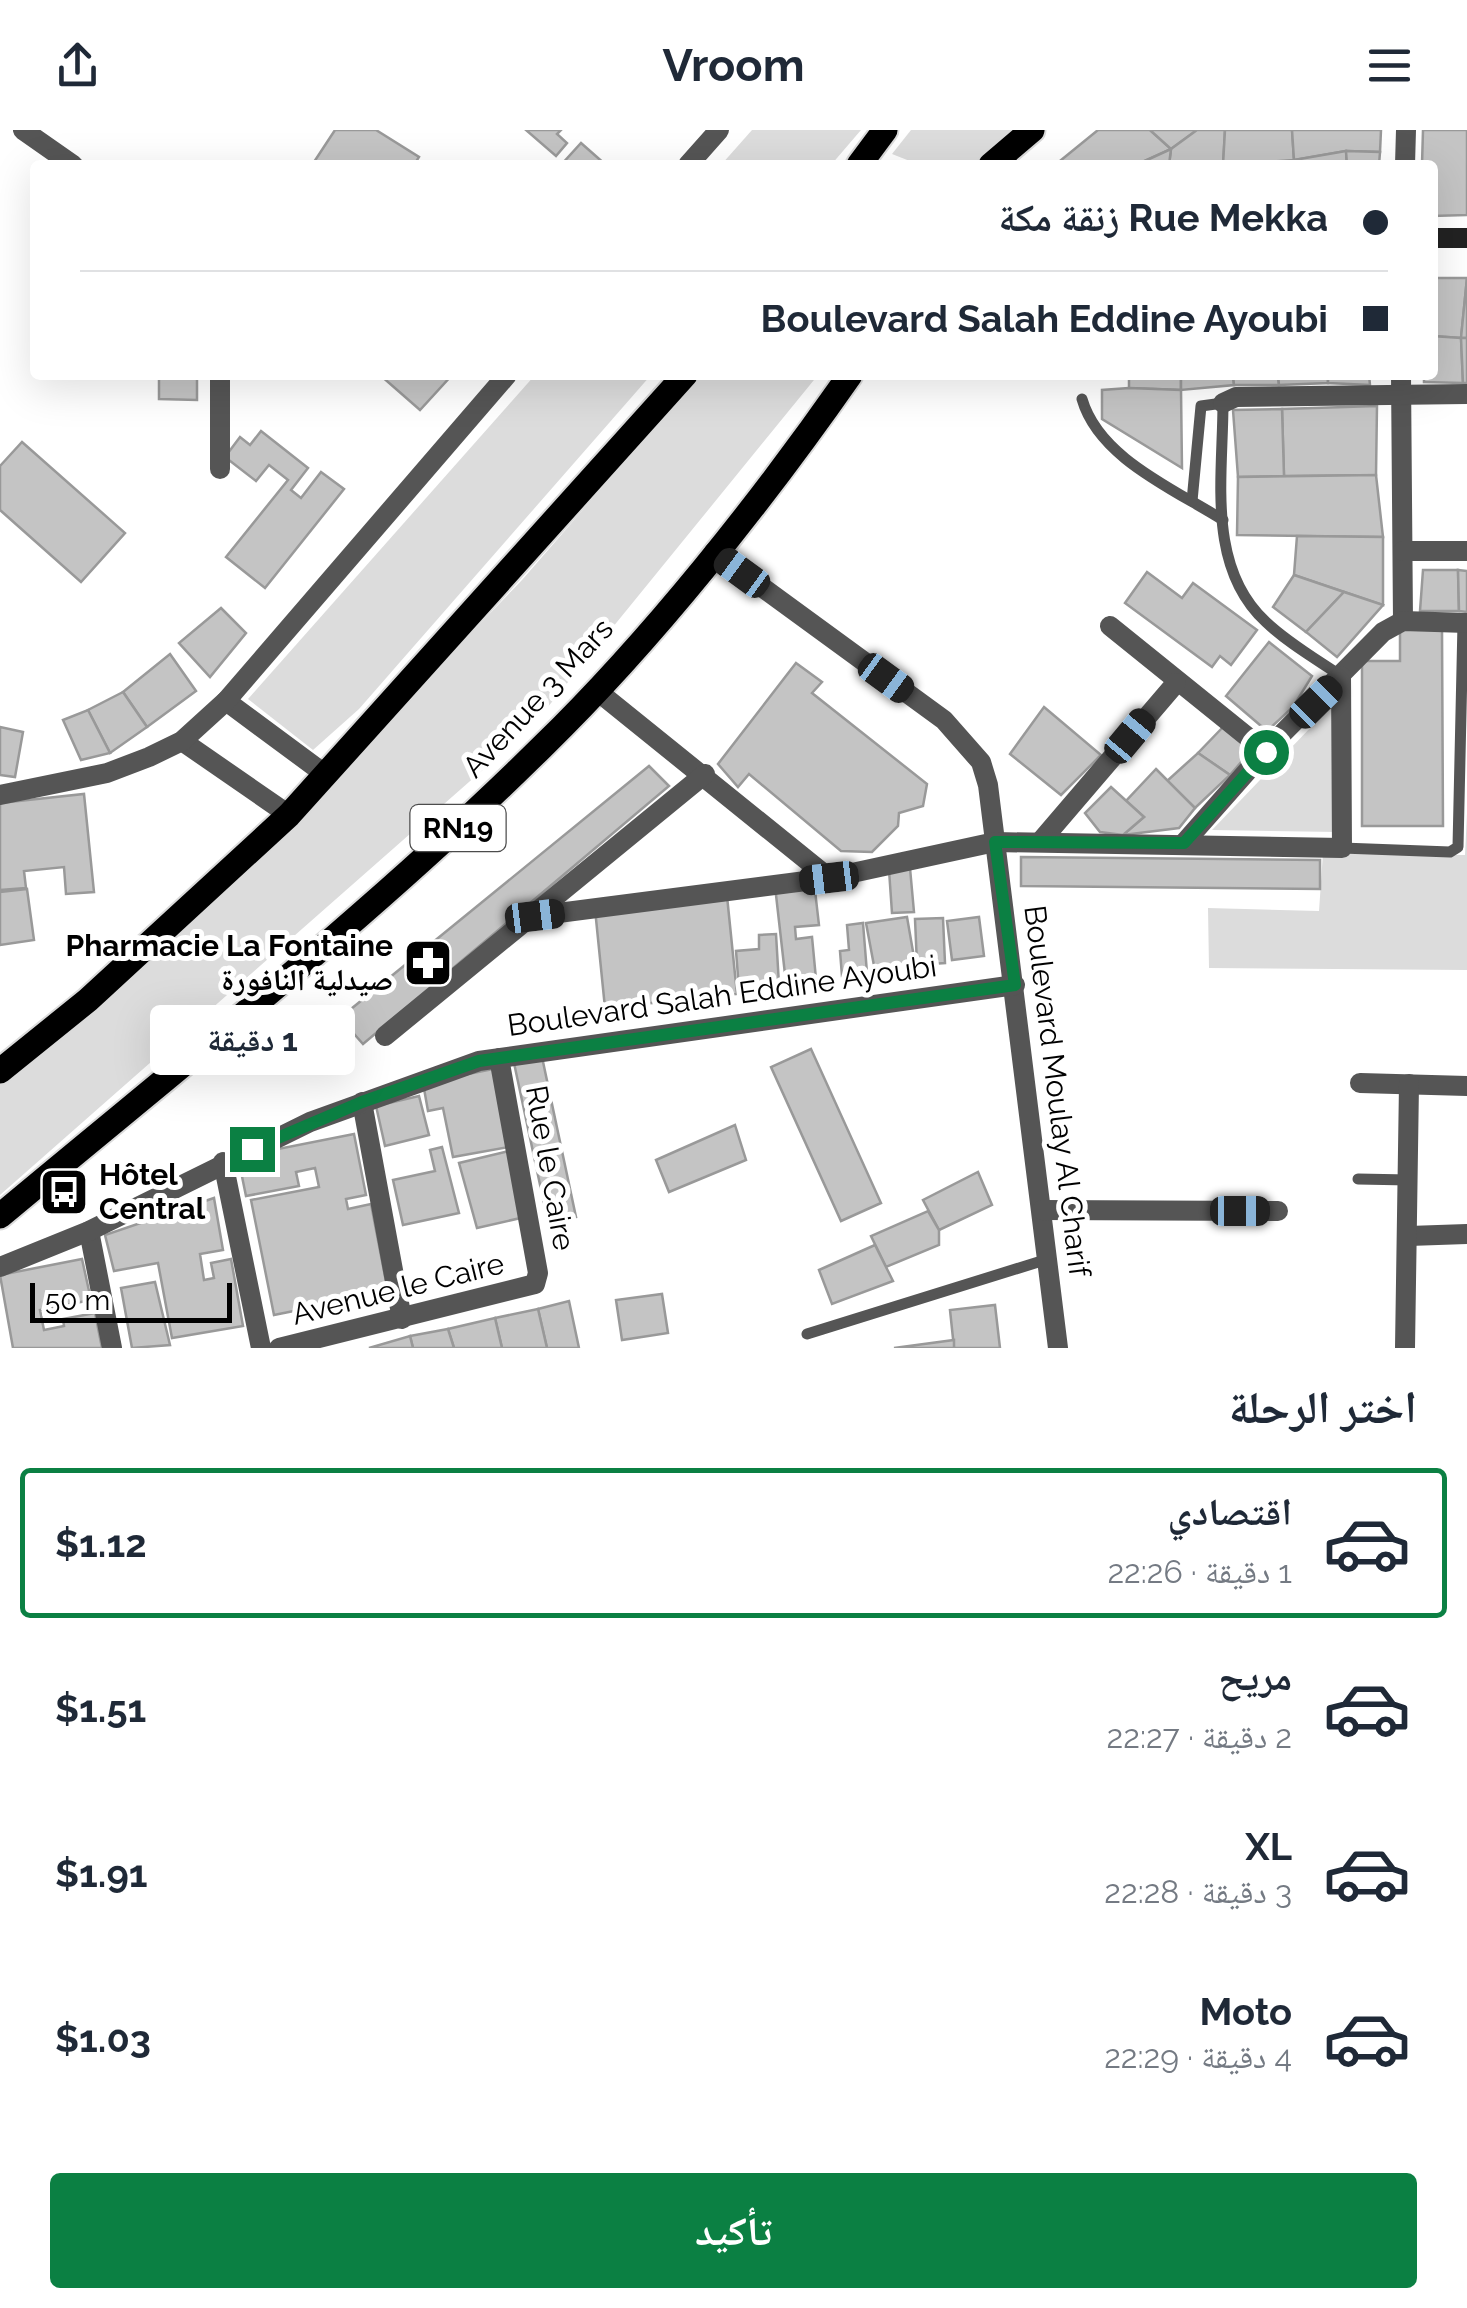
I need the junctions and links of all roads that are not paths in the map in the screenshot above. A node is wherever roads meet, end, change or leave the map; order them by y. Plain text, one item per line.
1 (23, 130) edge
2 (718, 130) edge
3 (885, 130) edge
4 (1406, 130) edge
5 (1024, 145) edge
6 (66, 160) edge
7 (692, 160) edge
8 (863, 160) edge
9 (999, 160) edge
10 (1405, 160) edge
11 (1438, 238) edge
12 (1467, 238) edge
13 (220, 380) edge
14 (504, 380) edge
15 (680, 380) edge
16 (846, 380) edge
17 (1401, 384) edge
18 (1467, 394) edge
19 (1082, 398) dead end
20 (1223, 403) junction
21 (220, 469) dead end
22 (1192, 500) junction
23 (1223, 520) junction
24 (1403, 550) junction
25 (1467, 551) edge
26 (714, 552) junction
27 (1402, 622) junction
28 (1465, 623) edge
29 (1110, 626) dead end
30 (1341, 676) junction
31 (1176, 683) junction
32 (596, 690) junction
33 (226, 701) junction
34 (182, 740) junction
35 (1266, 752) junction
36 (705, 774) junction
37 (326, 775) junction
38 (0, 794) edge
39 (289, 815) junction
40 (995, 842) junction
41 (1040, 842) junction
42 (1184, 843) junction
43 (1342, 848) junction
44 (829, 878) junction
45 (535, 916) junction
46 (1015, 985) junction
47 (385, 1036) dead end
48 (499, 1058) junction
49 (0, 1070) edge
50 (1360, 1083) dead end
51 (1409, 1084) junction
52 (1467, 1086) edge
53 (362, 1102) junction
54 (223, 1162) junction
55 (1358, 1179) dead end
56 (1409, 1180) junction
57 (1042, 1210) junction
58 (1278, 1211) dead end
59 (0, 1216) edge
60 (89, 1230) junction
61 (1467, 1234) edge
62 (1409, 1236) junction
63 (1048, 1258) junction
64 (0, 1268) edge
65 (531, 1288) joint
66 (402, 1320) junction
67 (807, 1334) dead end
68 (112, 1348) edge
69 (262, 1348) edge
70 (279, 1348) edge
71 (1058, 1348) edge
72 (1405, 1348) edge

1 - 6 street
2 - 7 street
3 - 8 main road
4 - 10 street
5 - 9 main road
11 - 12 street
13 - 21 street
14 - 33 street
15 - 37 main road
16 - 26 main road, Avenue 3 Mars / RN19
17 - 18 street
17 - 20 street
17 - 24 street
19 - 22 lane
20 - 22 lane
20 - 23 lane
22 - 23 lane
23 - 30 lane
24 - 25 street
24 - 27 street
26 - 32 main road, Avenue 3 Mars / RN19
26 - 40 street, Boulevard Moulay Al Charif
27 - 28 street
27 - 30 street
28 - 43 lane
29 - 31 street
30 - 35 street
30 - 43 street
31 - 35 street
31 - 41 street
32 - 36 street
32 - 59 main road, Avenue 3 Mars / RN19
33 - 34 street
33 - 37 street
34 - 38 street
34 - 39 street
35 - 42 street
36 - 44 street
36 - 45 street
37 - 39 main road
39 - 49 main road
40 - 41 street
40 - 44 street
40 - 46 street, Boulevard Moulay Al Charif
41 - 42 street
42 - 43 street
44 - 45 street
45 - 47 street
46 - 48 street, Boulevard Salah Eddine Ayoubi
46 - 57 street, Boulevard Moulay Al Charif
48 - 53 street, Boulevard Salah Eddine Ayoubi
48 - 65 street, Rue le Caire
50 - 51 street
51 - 52 street
51 - 56 street
53 - 54 street, Boulevard Salah Eddine Ayoubi
53 - 66 street
54 - 60 street, Boulevard Salah Eddine Ayoubi
54 - 69 street
55 - 56 lane
56 - 62 street
57 - 58 street
57 - 63 street, Boulevard Moulay Al Charif
60 - 64 street, Boulevard Salah Eddine Ayoubi
60 - 68 street
61 - 62 street
62 - 72 street
63 - 67 lane
63 - 71 street, Boulevard Moulay Al Charif
65 - 66 street, Avenue le Caire
66 - 70 street, Avenue le Caire

